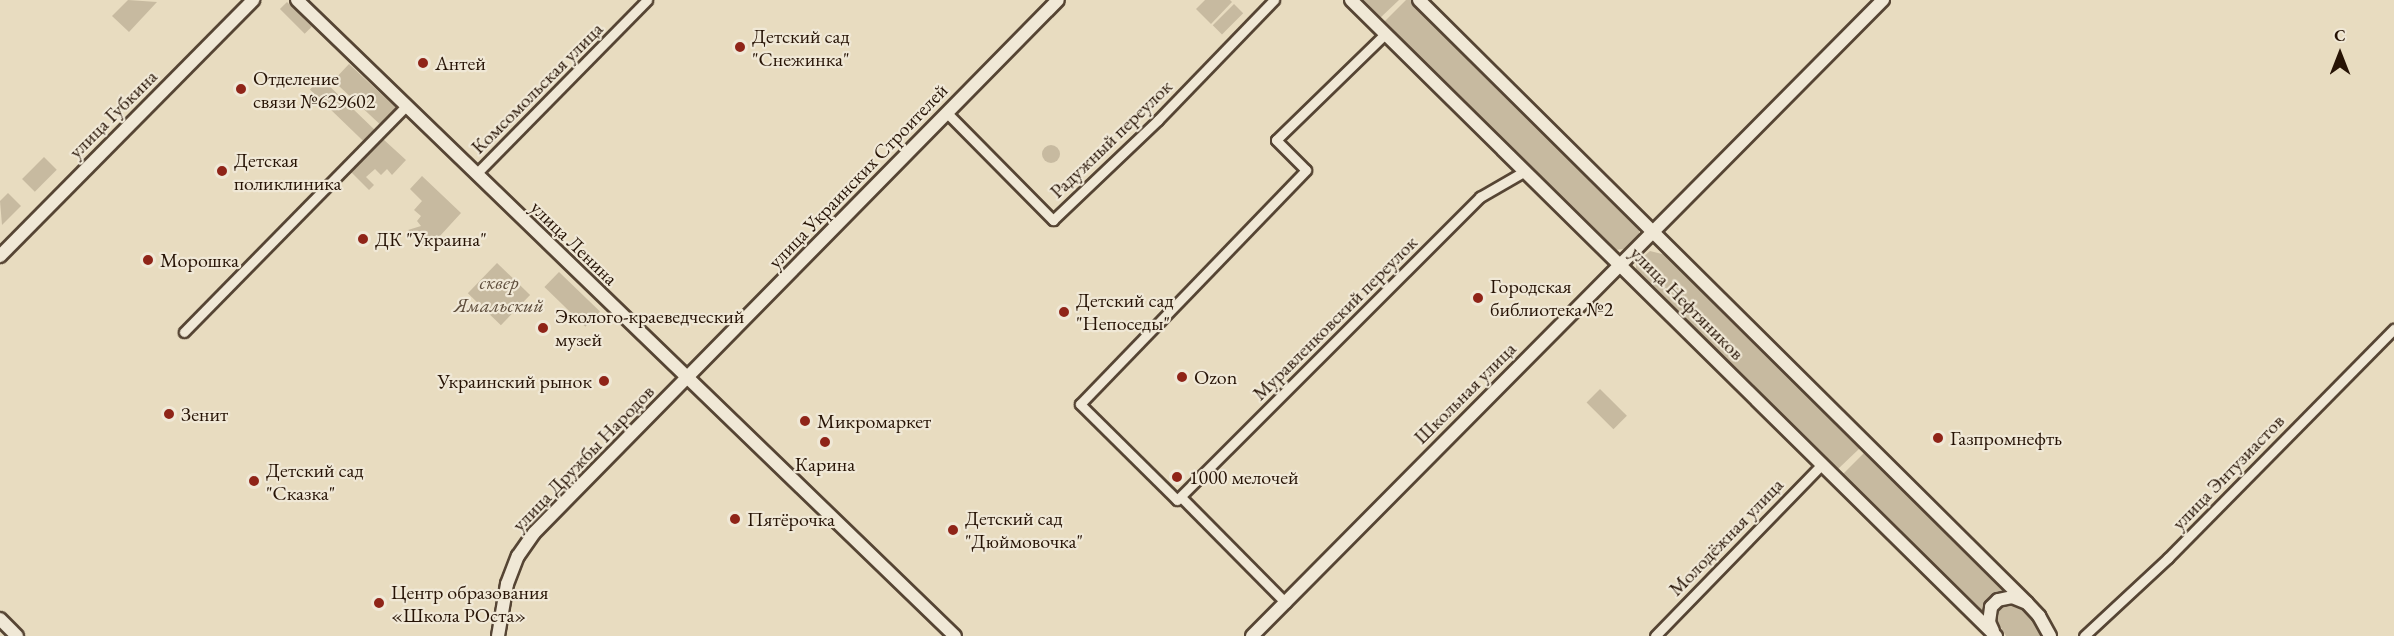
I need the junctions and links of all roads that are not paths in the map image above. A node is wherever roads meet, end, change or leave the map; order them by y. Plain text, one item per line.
1 (253, 0) edge
2 (297, 0) edge
3 (647, 0) edge
4 (1058, 0) edge
5 (1274, 0) edge
6 (1351, 0) edge
7 (1419, 0) edge
8 (1884, 0) edge
9 (1385, 34) junction
10 (406, 106) junction
11 (947, 113) junction
12 (1525, 171) junction
13 (476, 174) junction
14 (1652, 233) junction
15 (0, 256) edge
16 (1620, 265) junction
17 (2394, 329) edge
18 (184, 332) dead end
19 (686, 380) junction
20 (1822, 464) junction
21 (1179, 499) junction
22 (1286, 603) junction
23 (2027, 603) junction
24 (2040, 616) junction
25 (0, 620) edge
26 (1996, 635) edge
27 (17, 636) edge
28 (498, 636) edge
29 (955, 636) edge
30 (1252, 636) edge
31 (1655, 636) edge
32 (2050, 636) edge
33 (2061, 636) edge
34 (2084, 636) edge

1 - 15 main road, улица Губкина
2 - 10 main road, улица Ленина
3 - 13 street, Комсомольская улица
4 - 11 main road, улица Украинских Строителей
5 - 11 street, Радужный переулок
6 - 9 main road, улица Нефтяников
7 - 14 main road, улица Нефтяников
8 - 14 main road, Школьная улица
9 - 12 main road, улица Нефтяников
9 - 21 street
10 - 13 main road, улица Ленина
10 - 18 street
11 - 19 main road, улица Украинских Строителей
12 - 16 main road, улица Нефтяников
12 - 21 street, Муравленковский переулок
13 - 19 main road, улица Ленина
14 - 16 main road, Школьная улица
14 - 23 main road, улица Нефтяников
16 - 20 main road, улица Нефтяников
16 - 22 main road, Школьная улица
17 - 34 street, улица Энтузиастов
19 - 28 main road, улица Дружбы Народов
19 - 29 main road, улица Ленина
20 - 26 main road, улица Нефтяников
20 - 31 street, Молодёжная улица
21 - 22 street
22 - 30 main road, Школьная улица
23 - 24 main road, улица Нефтяников
23 - 26 main road, улица Нефтяников
24 - 32 main road, улица Нефтяников
24 - 33 main road, улица Нефтяников
25 - 27 main road

